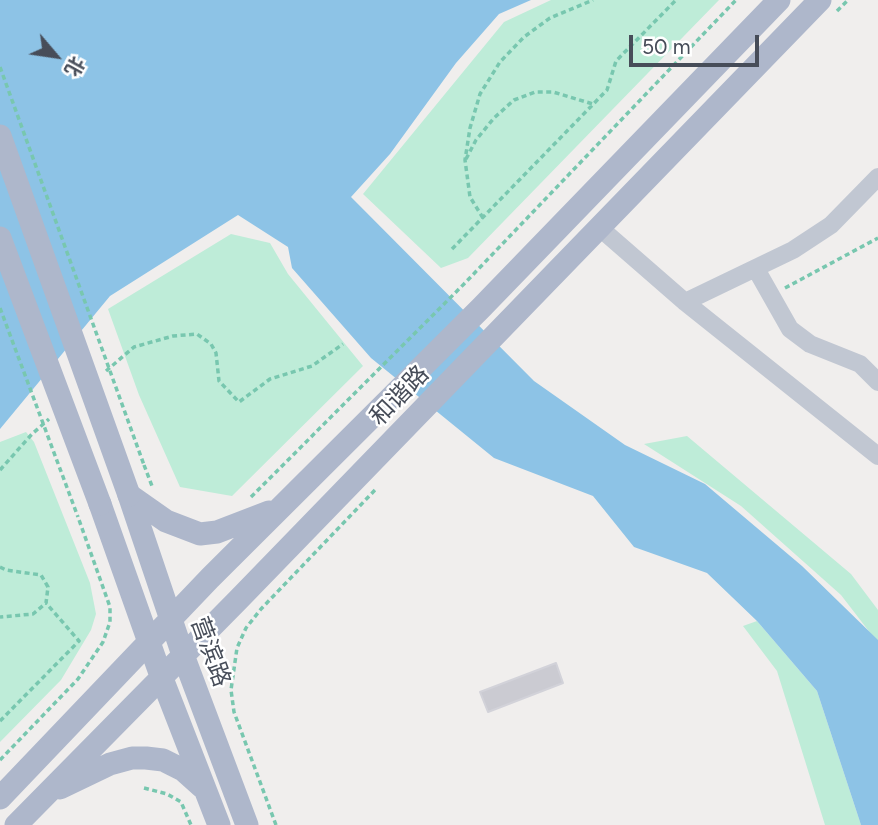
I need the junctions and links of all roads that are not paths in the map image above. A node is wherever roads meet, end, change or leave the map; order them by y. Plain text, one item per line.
1 (779, 0) edge
2 (820, 0) edge
3 (0, 136) edge
4 (878, 177) edge
5 (600, 228) junction
6 (0, 238) edge
7 (756, 269) junction
8 (685, 302) junction
9 (878, 382) edge
10 (878, 456) edge
11 (129, 495) junction
12 (284, 504) junction
13 (170, 620) junction
14 (150, 642) junction
15 (183, 655) junction
16 (161, 676) junction
17 (206, 792) junction
18 (44, 796) junction
19 (0, 799) edge
20 (16, 825) edge
21 (219, 825) edge
22 (247, 825) edge

1 - 12 main road, 和谐路
2 - 5 main road, 和谐路
3 - 11 main road, 营滨路, bridge
4 - 7 lane
5 - 8 lane
5 - 15 main road, 和谐路
6 - 14 main road, bridge
7 - 8 lane
7 - 9 lane
8 - 10 lane
11 - 12 main road
11 - 13 main road, 营滨路
12 - 13 main road, 和谐路
13 - 14 main road, 和谐路
13 - 15 main road, 营滨路
14 - 16 main road
14 - 19 main road, 和谐路
15 - 16 main road, 和谐路
15 - 22 main road, 营滨路
16 - 17 main road
16 - 18 main road, 和谐路
17 - 18 main road
17 - 21 main road
18 - 20 main road, 和谐路

